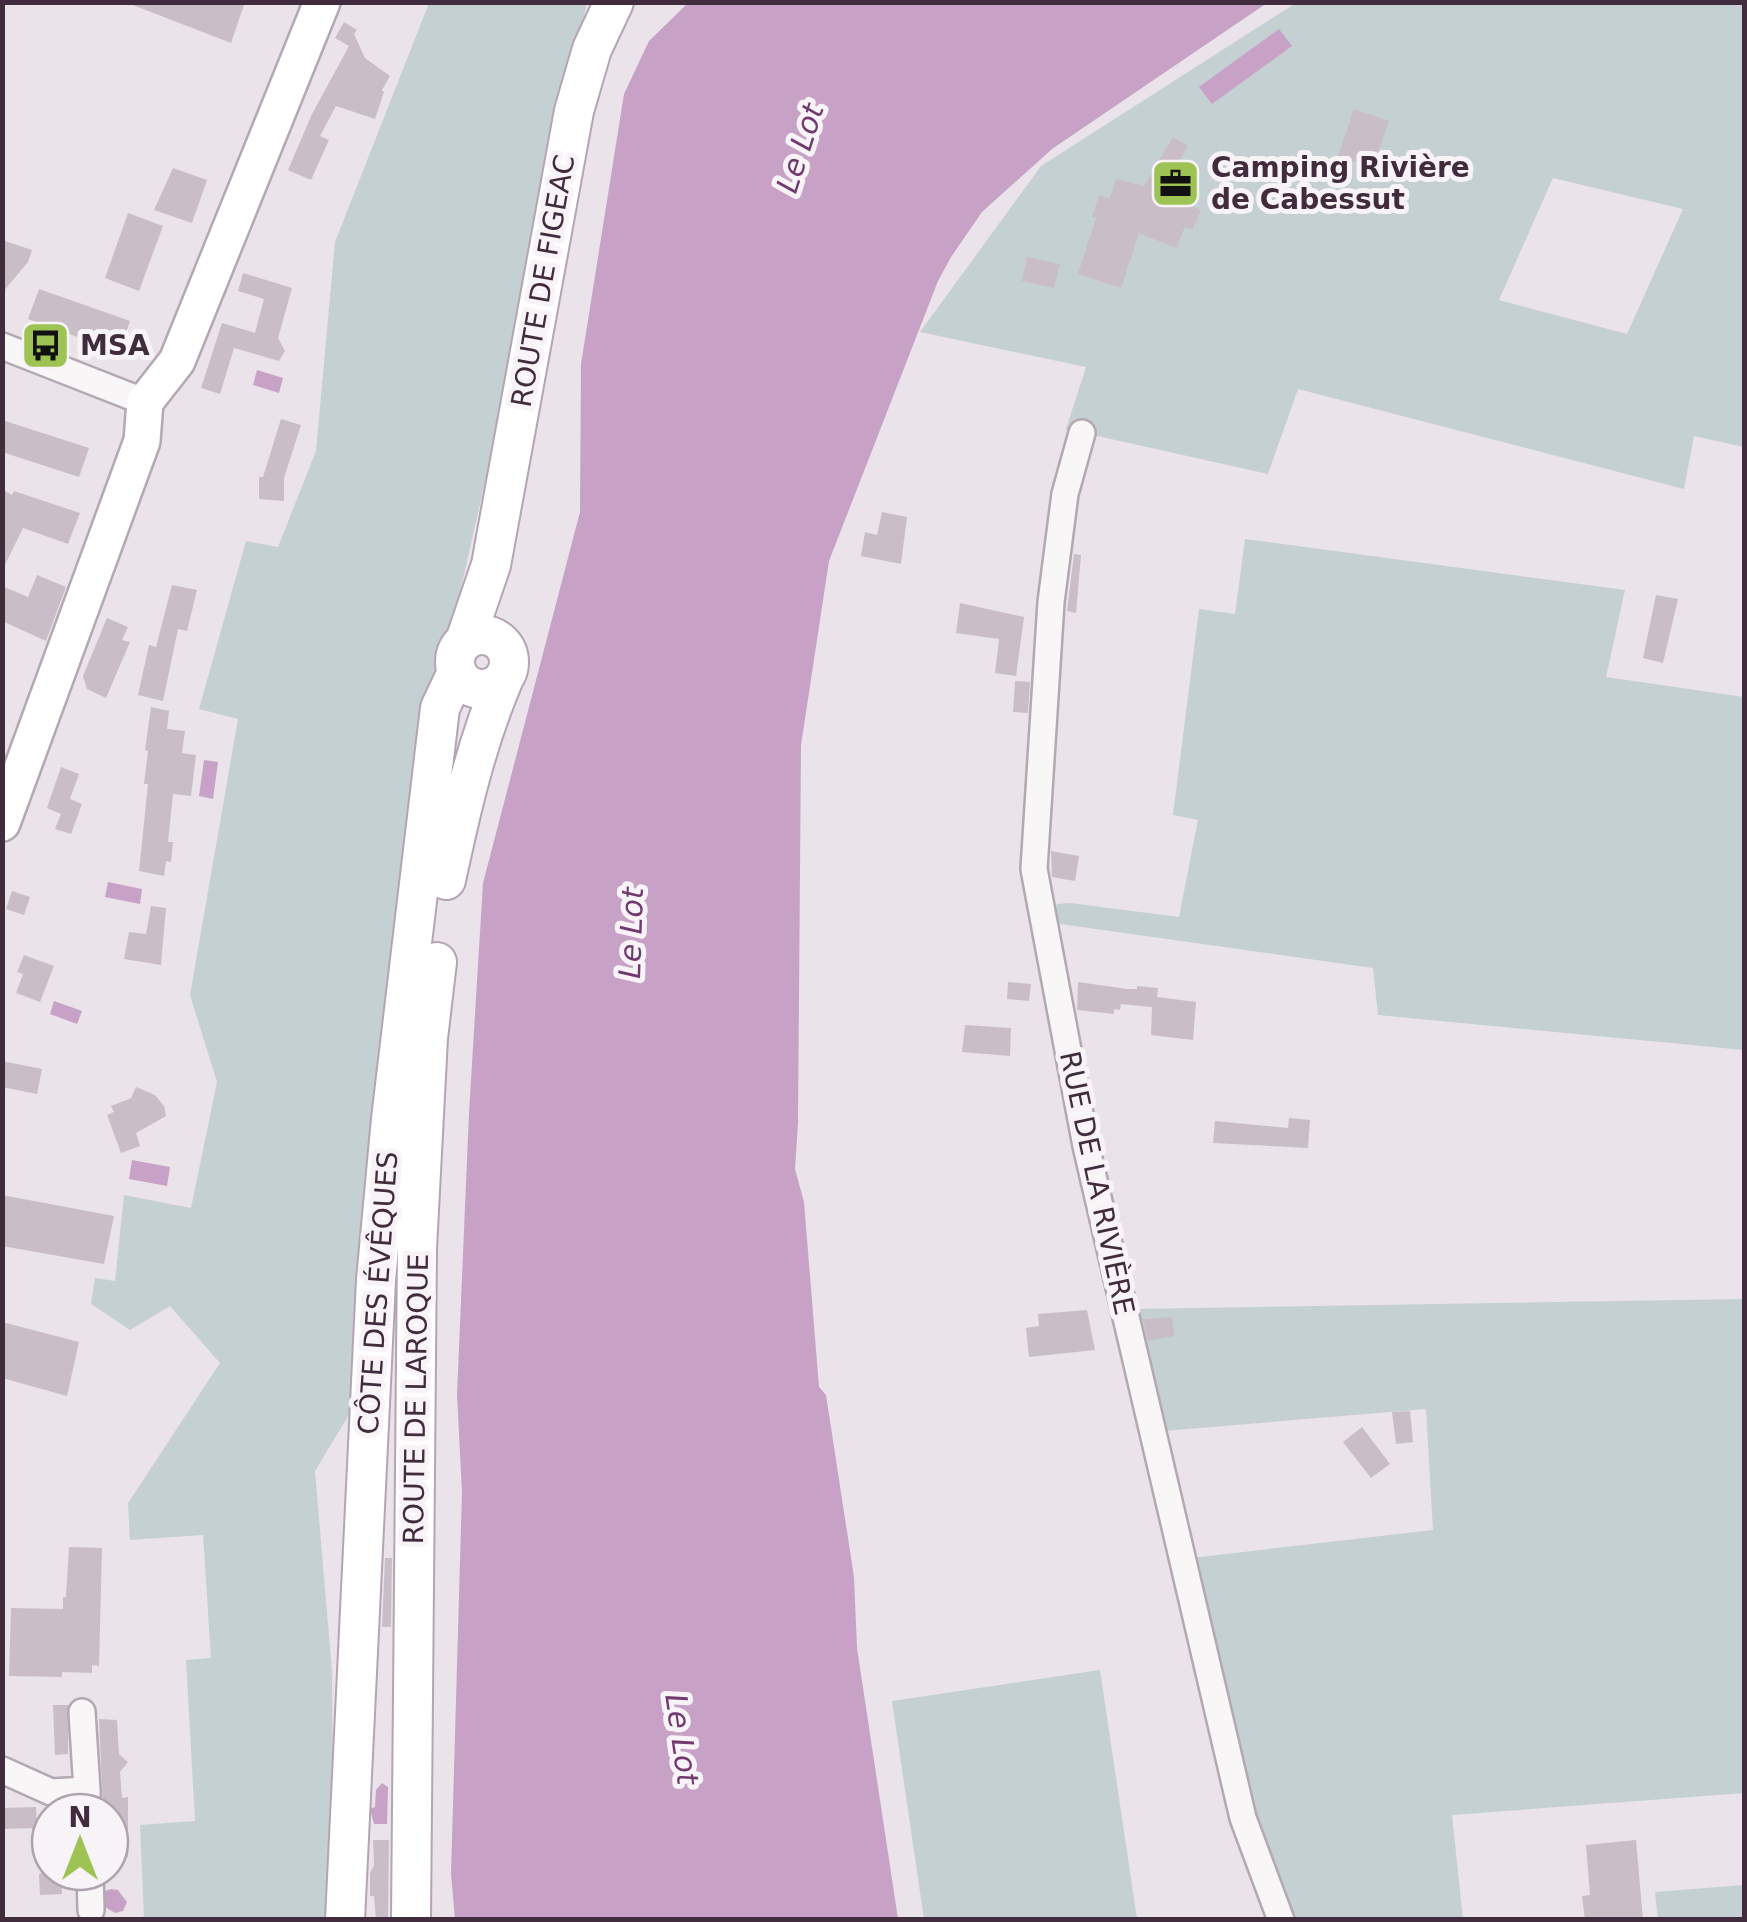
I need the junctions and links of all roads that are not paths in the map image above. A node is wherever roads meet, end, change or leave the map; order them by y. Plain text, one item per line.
1 (322, 2) edge
2 (614, 2) edge
3 (3, 339) edge
4 (145, 402) junction
5 (1082, 432) dead end
6 (479, 663) junction
7 (14, 752) edge
8 (2, 822) edge
9 (82, 1712) dead end
10 (2, 1770) edge
11 (50, 1792) edge
12 (86, 1792) edge
13 (91, 1892) edge
14 (91, 1910) dead end
15 (345, 1920) edge
16 (411, 1920) edge
17 (1281, 1920) edge

1 - 4 street
2 - 6 main road, ROUTE DE FIGEAC
3 - 4 street
4 - 7 street
5 - 17 street, RUE DE LA RIVIÈRE
6 - 15 main road, CÔTE DES ÉVÊQUES
6 - 16 main road, ROUTE DE LAROQUE
7 - 8 street
9 - 12 street
10 - 11 street
13 - 14 street

